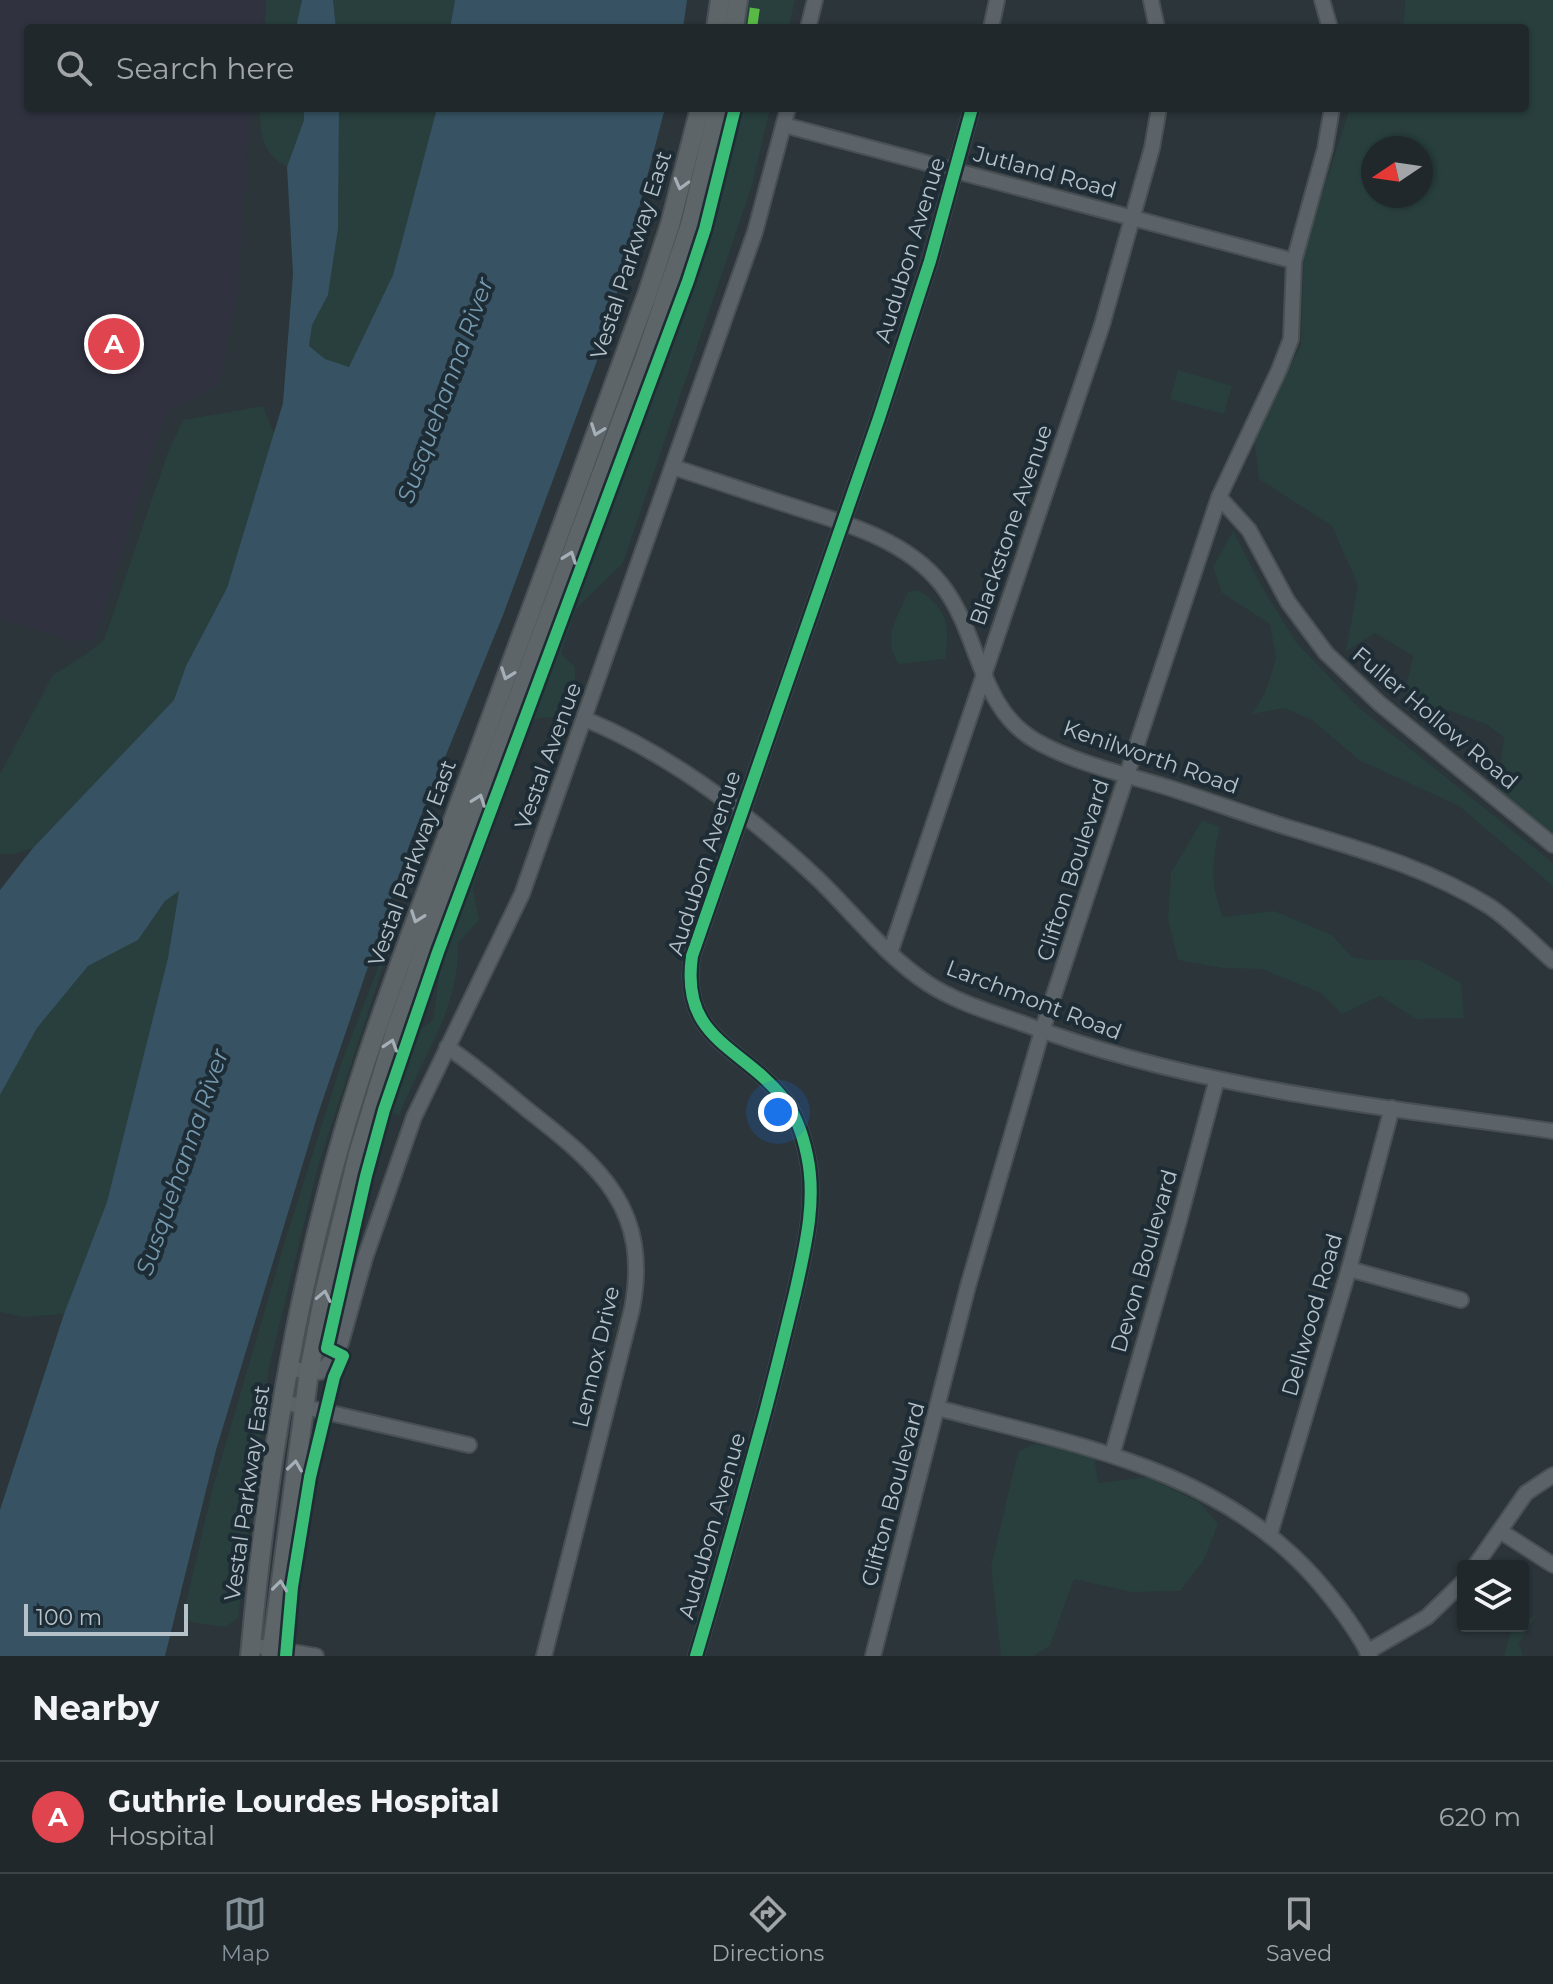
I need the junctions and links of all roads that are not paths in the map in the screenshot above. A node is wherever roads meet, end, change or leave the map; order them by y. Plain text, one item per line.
1 (720, 0) edge
2 (738, 0) edge
3 (815, 0) edge
4 (997, 0) edge
5 (1151, 0) edge
6 (1322, 0) edge
7 (717, 24) edge
8 (735, 24) edge
9 (809, 24) edge
10 (992, 24) edge
11 (1156, 24) edge
12 (1329, 24) edge
13 (699, 112) edge
14 (717, 112) edge
15 (787, 112) edge
16 (971, 112) edge
17 (1158, 112) edge
18 (1331, 112) edge
19 (784, 125) junction
20 (956, 171) junction
21 (1130, 218) junction
22 (1294, 261) junction
23 (673, 467) junction
24 (1219, 497) junction
25 (843, 523) junction
26 (983, 674) junction
27 (585, 719) junction
28 (1127, 774) junction
29 (740, 811) junction
30 (1553, 845) edge
31 (890, 953) junction
32 (1553, 961) edge
33 (1042, 1031) junction
34 (447, 1047) junction
35 (1217, 1079) junction
36 (1392, 1108) junction
37 (1553, 1131) edge
38 (1349, 1269) junction
39 (1461, 1300) dead end
40 (289, 1369) junction
41 (309, 1372) junction
42 (283, 1402) junction
43 (304, 1406) junction
44 (938, 1408) junction
45 (469, 1445) dead end
46 (1112, 1455) junction
47 (1553, 1475) edge
48 (1500, 1531) junction
49 (1270, 1534) junction
50 (1479, 1560) edge
51 (1553, 1565) edge
52 (1457, 1588) edge
53 (250, 1650) edge
54 (272, 1651) edge
55 (1368, 1654) edge
56 (316, 1656) edge
57 (544, 1656) edge
58 (696, 1656) edge
59 (873, 1656) edge

1 - 7 main road
2 - 8 main road
3 - 9 street
4 - 10 street
5 - 11 street
6 - 12 street
13 -> 40 main road, Vestal Parkway East
41 -> 14 main road, Vestal Parkway East
15 - 19 street, Vestal Avenue
16 - 20 street, Audubon Avenue
17 - 21 street, Blackstone Avenue
18 - 22 street, Clifton Boulevard
19 - 20 street, Jutland Road
19 - 23 street, Vestal Avenue
20 - 21 street, Jutland Road
20 - 25 street, Audubon Avenue
21 - 22 street, Jutland Road
21 - 26 street, Blackstone Avenue
22 - 24 street, Clifton Boulevard
23 - 25 street, Kenilworth Road
23 - 27 street, Vestal Avenue
24 - 28 street, Clifton Boulevard
24 - 30 street, Fuller Hollow Road
25 - 26 street, Kenilworth Road
25 - 29 street, Audubon Avenue
26 - 28 street, Kenilworth Road
26 - 31 street, Blackstone Avenue
27 - 29 street, Larchmont Road
27 - 34 street, Vestal Avenue
28 - 32 street, Kenilworth Road
28 - 33 street, Clifton Boulevard
29 - 31 street, Larchmont Road
29 - 58 street, Audubon Avenue
31 - 33 street, Larchmont Road
33 - 35 street, Larchmont Road
33 - 44 street, Clifton Boulevard
34 - 41 street, Vestal Avenue
34 - 57 street, Lennox Drive
35 - 36 street, Larchmont Road
35 - 46 street, Devon Boulevard
36 - 37 street, Larchmont Road
36 - 38 street, Dellwood Road
38 - 39 street
38 - 49 street, Dellwood Road
40 - 41 street
40 - 42 main road, Vestal Parkway East
41 - 43 main road, Vestal Parkway East
42 - 43 street
42 - 53 main road, Vestal Parkway East
43 - 45 street
54 -> 43 main road, Vestal Parkway East
44 - 46 street
44 - 59 street, Clifton Boulevard
46 - 49 street
47 - 48 street
48 - 50 street
48 - 51 street
49 - 55 street
52 - 55 street
53 - 54 street
54 - 56 street

